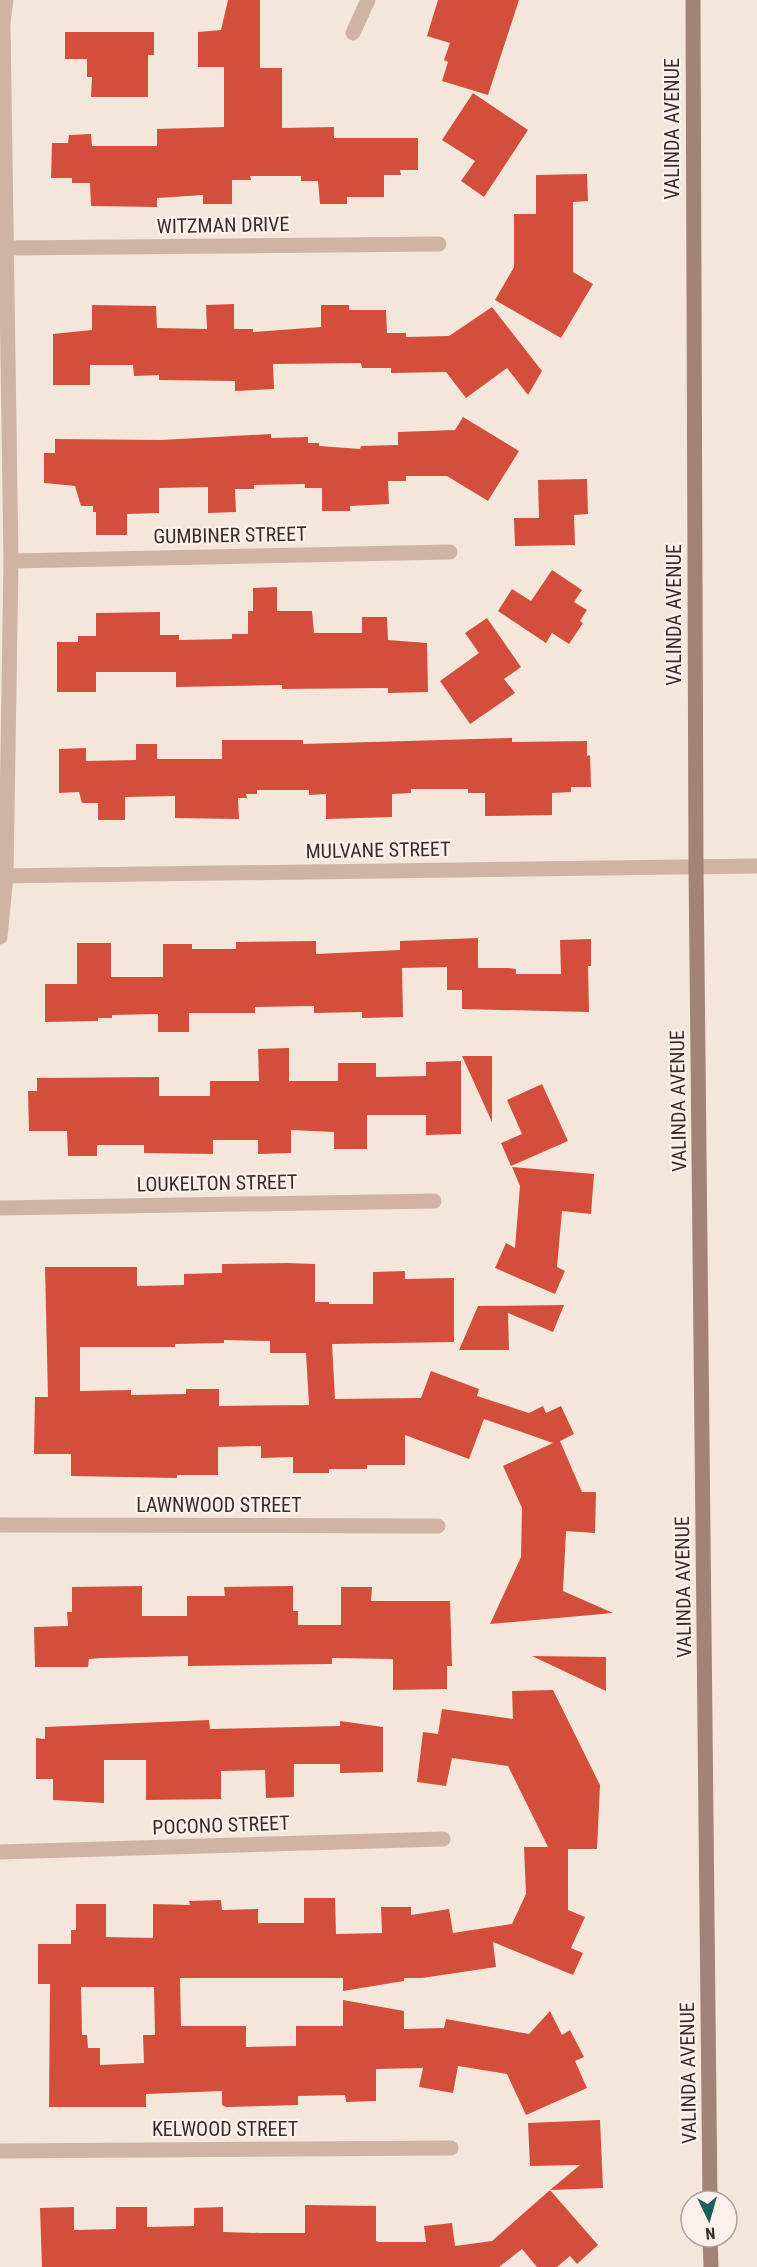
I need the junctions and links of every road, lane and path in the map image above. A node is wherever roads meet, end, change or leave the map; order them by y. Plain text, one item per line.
1 (6, 0) edge
2 (368, 0) edge
3 (693, 0) edge
4 (353, 33) dead end
5 (439, 244) dead end
6 (8, 248) junction
7 (450, 552) dead end
8 (11, 561) junction
9 (757, 866) edge
10 (696, 867) junction
11 (3, 876) edge
12 (0, 937) edge
13 (434, 1201) dead end
14 (0, 1208) edge
15 (0, 1525) edge
16 (438, 1526) dead end
17 (443, 1839) dead end
18 (0, 1852) edge
19 (451, 2148) dead end
20 (0, 2151) edge
21 (710, 2189) edge
22 (710, 2249) edge
23 (711, 2267) edge

1 - 6 street
2 - 4 street
3 - 10 main road, VALINDA AVENUE
5 - 6 street, WITZMAN DRIVE
6 - 8 street
7 - 8 street, GUMBINER STREET
8 - 11 street
9 - 10 street, MULVANE STREET
10 - 11 street, MULVANE STREET
10 - 21 main road, VALINDA AVENUE
11 - 12 street
13 - 14 street, LOUKELTON STREET
15 - 16 street, LAWNWOOD STREET
17 - 18 street, POCONO STREET
19 - 20 street, KELWOOD STREET
22 - 23 main road

